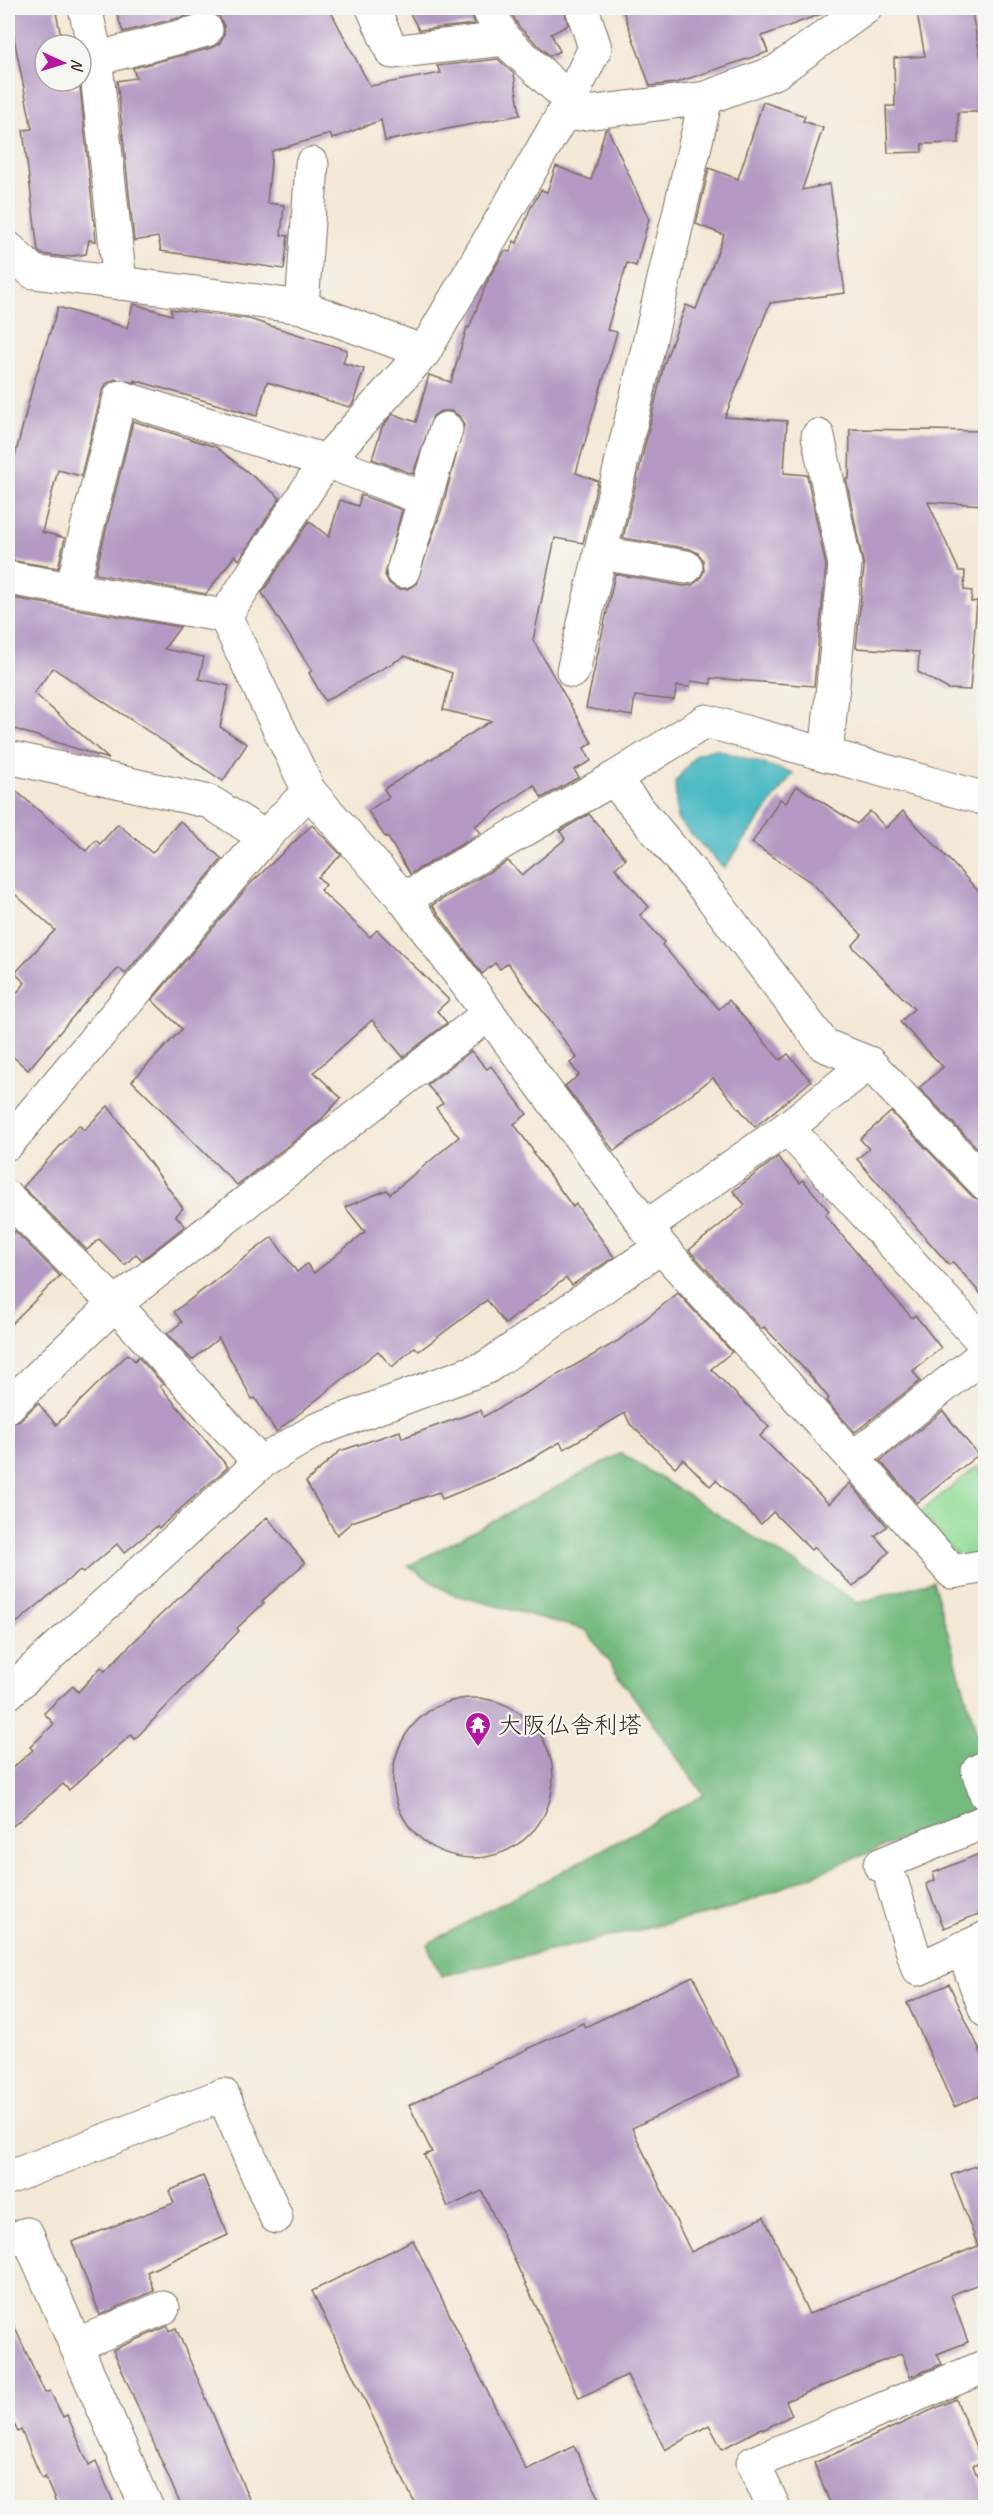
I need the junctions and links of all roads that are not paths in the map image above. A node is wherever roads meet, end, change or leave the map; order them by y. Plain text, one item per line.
1 (85, 8) edge
2 (373, 8) edge
3 (488, 8) edge
4 (582, 8) edge
5 (849, 13) edge
6 (206, 30) dead end
7 (504, 39) junction
8 (95, 58) junction
9 (706, 98) junction
10 (566, 108) junction
11 (312, 164) dead end
12 (8, 248) edge
13 (120, 283) junction
14 (302, 307) junction
15 (424, 352) junction
16 (446, 429) dead end
17 (818, 436) dead end
18 (326, 461) junction
19 (425, 499) junction
20 (600, 554) junction
21 (686, 567) dead end
22 (403, 571) dead end
23 (8, 578) edge
24 (72, 588) junction
25 (225, 616) junction
26 (573, 671) dead end
27 (825, 755) junction
28 (8, 757) edge
29 (613, 780) junction
30 (309, 791) junction
31 (985, 800) edge
32 (265, 837) junction
33 (404, 899) junction
34 (487, 1015) junction
35 (869, 1063) junction
36 (787, 1128) junction
37 (8, 1143) edge
38 (986, 1184) edge
39 (8, 1198) edge
40 (653, 1238) junction
41 (115, 1304) junction
42 (986, 1345) edge
43 (986, 1353) edge
44 (8, 1406) edge
45 (853, 1458) junction
46 (260, 1463) junction
47 (986, 1566) edge
48 (8, 1694) edge
49 (986, 1767) edge
50 (986, 1794) edge
51 (986, 1821) edge
52 (974, 1943) edge
53 (986, 2011) edge
54 (8, 2178) edge
55 (276, 2217) dead end
56 (8, 2241) edge
57 (163, 2308) dead end
58 (76, 2345) junction
59 (984, 2370) edge
60 (147, 2508) edge
61 (774, 2508) edge

1 - 8 street
2 - 7 street
3 - 7 street
4 - 10 street
5 - 9 street
6 - 8 street
7 - 10 street
8 - 13 street
9 - 10 street
9 - 20 street
10 - 15 street
11 - 14 street
12 - 13 street
13 - 14 street
14 - 15 street
15 - 18 street
16 - 19 street
17 - 27 street
18 - 19 street
18 - 24 street
18 - 25 street
19 - 22 street
20 - 21 street
20 - 26 street
23 - 24 street
24 - 25 street
25 - 30 street
27 - 29 street
27 - 31 street
28 - 32 street
29 - 33 street
29 - 35 street
30 - 32 street
30 - 33 street
32 - 37 street
33 - 34 street
34 - 40 street
34 - 41 street
35 - 36 street
35 - 38 street
36 - 40 street
36 - 42 street
39 - 41 street
40 - 45 street
40 - 46 street
41 - 44 street
41 - 46 street
43 - 45 street
45 - 47 street
46 - 48 street
49 - 50 street
51 - 52 street
52 - 53 street
54 - 55 street
56 - 58 street
57 - 58 street
58 - 60 street
59 - 61 street

